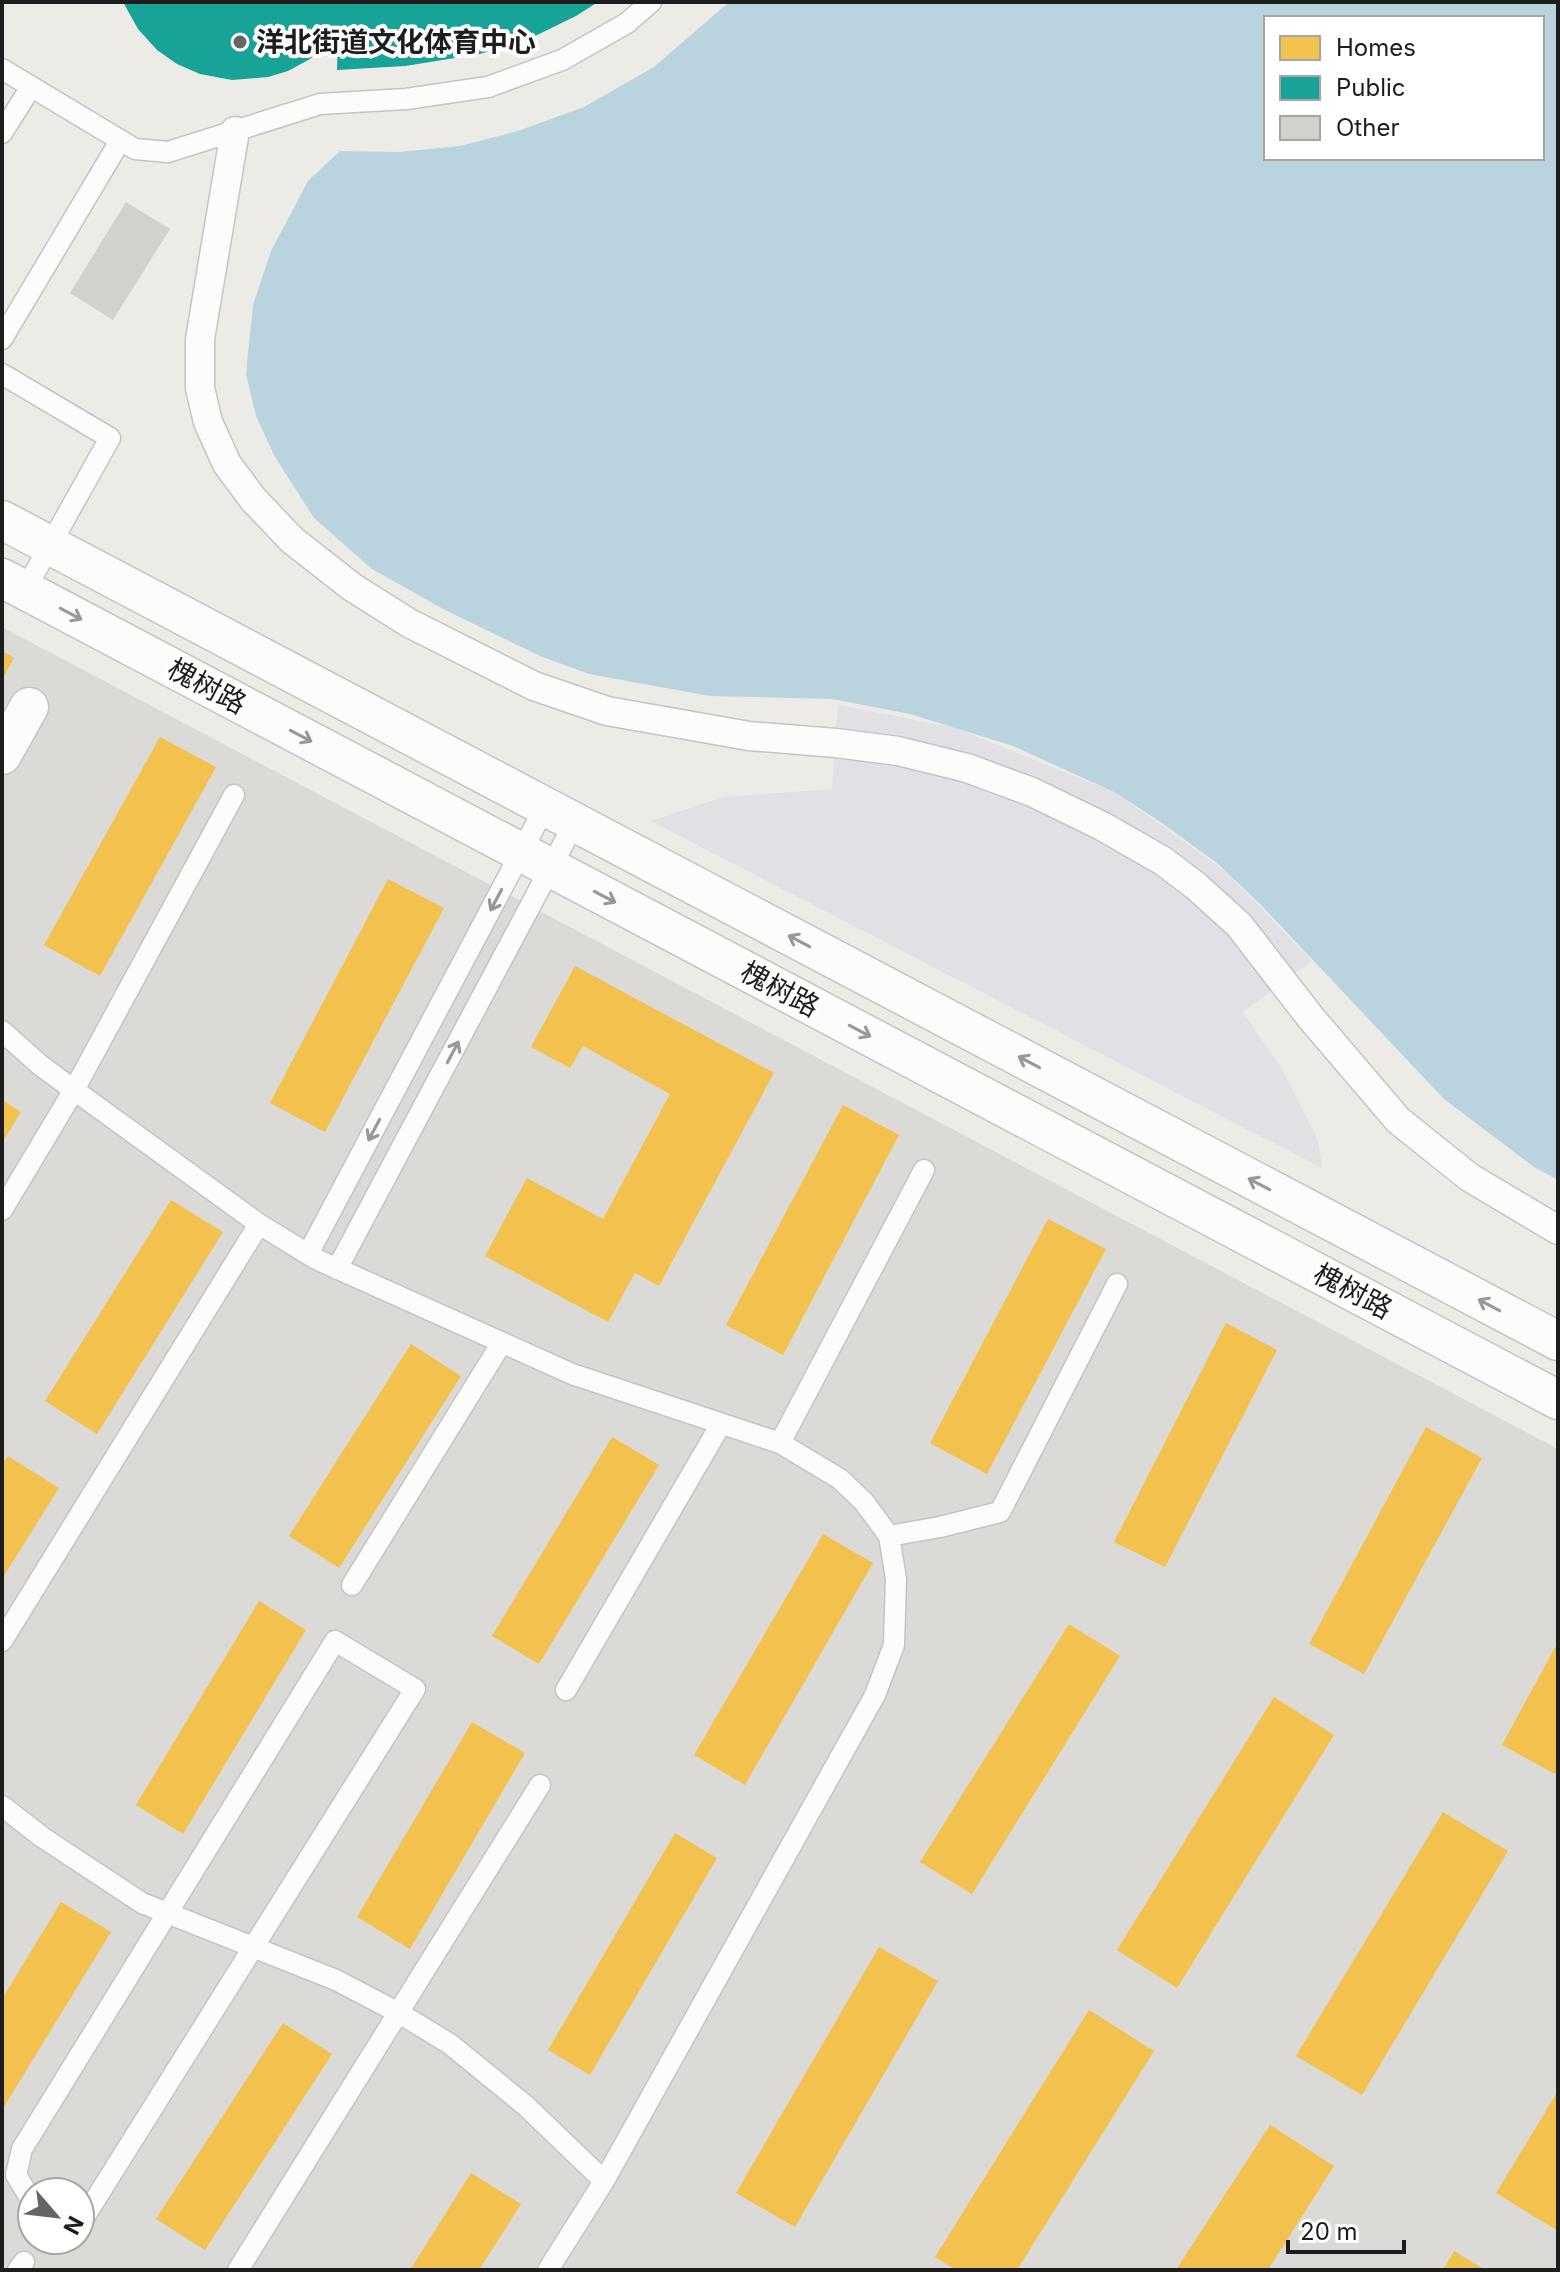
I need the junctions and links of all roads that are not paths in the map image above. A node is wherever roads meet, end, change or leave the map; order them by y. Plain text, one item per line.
1 (651, 2) edge
2 (2, 69) edge
3 (31, 87) junction
4 (235, 131) junction
5 (2, 133) edge
6 (120, 141) junction
7 (2, 339) edge
8 (2, 374) edge
9 (2, 520) edge
10 (50, 545) junction
11 (13, 584) edge
12 (29, 707) dead end
13 (2, 755) edge
14 (234, 795) dead end
15 (560, 815) junction
16 (536, 860) junction
17 (2, 1031) edge
18 (74, 1090) junction
19 (924, 1170) dead end
20 (2, 1210) edge
21 (259, 1224) junction
22 (1558, 1230) edge
23 (308, 1254) junction
24 (337, 1269) junction
25 (1117, 1284) dead end
26 (1558, 1341) edge
27 (501, 1344) junction
28 (1558, 1400) edge
29 (721, 1424) junction
30 (780, 1443) junction
31 (889, 1536) junction
32 (352, 1585) dead end
33 (2, 1641) edge
34 (566, 1690) dead end
35 (540, 1785) dead end
36 (2, 1806) edge
37 (167, 1913) junction
38 (253, 1948) junction
39 (399, 2013) junction
40 (17, 2176) edge
41 (604, 2181) junction
42 (96, 2198) edge
43 (238, 2270) edge
44 (548, 2270) edge

1 - 4 lane
2 - 3 lane
3 - 5 lane
3 - 6 lane
4 - 6 lane
4 - 22 street
6 - 7 lane
8 - 10 lane
9 - 10 street, 槐树路
10 - 11 lane
10 - 15 street, 槐树路
11 -> 16 street, 槐树路
12 - 13 street
14 - 18 lane
15 - 16 lane
15 - 16 lane
26 -> 15 street, 槐树路
16 -> 23 lane
24 -> 16 lane
16 -> 28 street, 槐树路
17 - 18 lane
18 - 20 lane
18 - 21 lane
19 - 30 lane
21 - 23 lane
21 - 33 lane
23 - 24 lane
24 - 27 lane
25 - 31 lane
27 - 29 lane
27 - 32 lane
29 - 30 lane
29 - 34 lane
30 - 31 lane
31 - 41 lane
35 - 39 lane
36 - 37 lane
37 - 38 lane
37 - 38 lane
37 - 40 lane
38 - 39 lane
38 - 42 lane
39 - 41 lane
39 - 43 lane
41 - 44 lane

